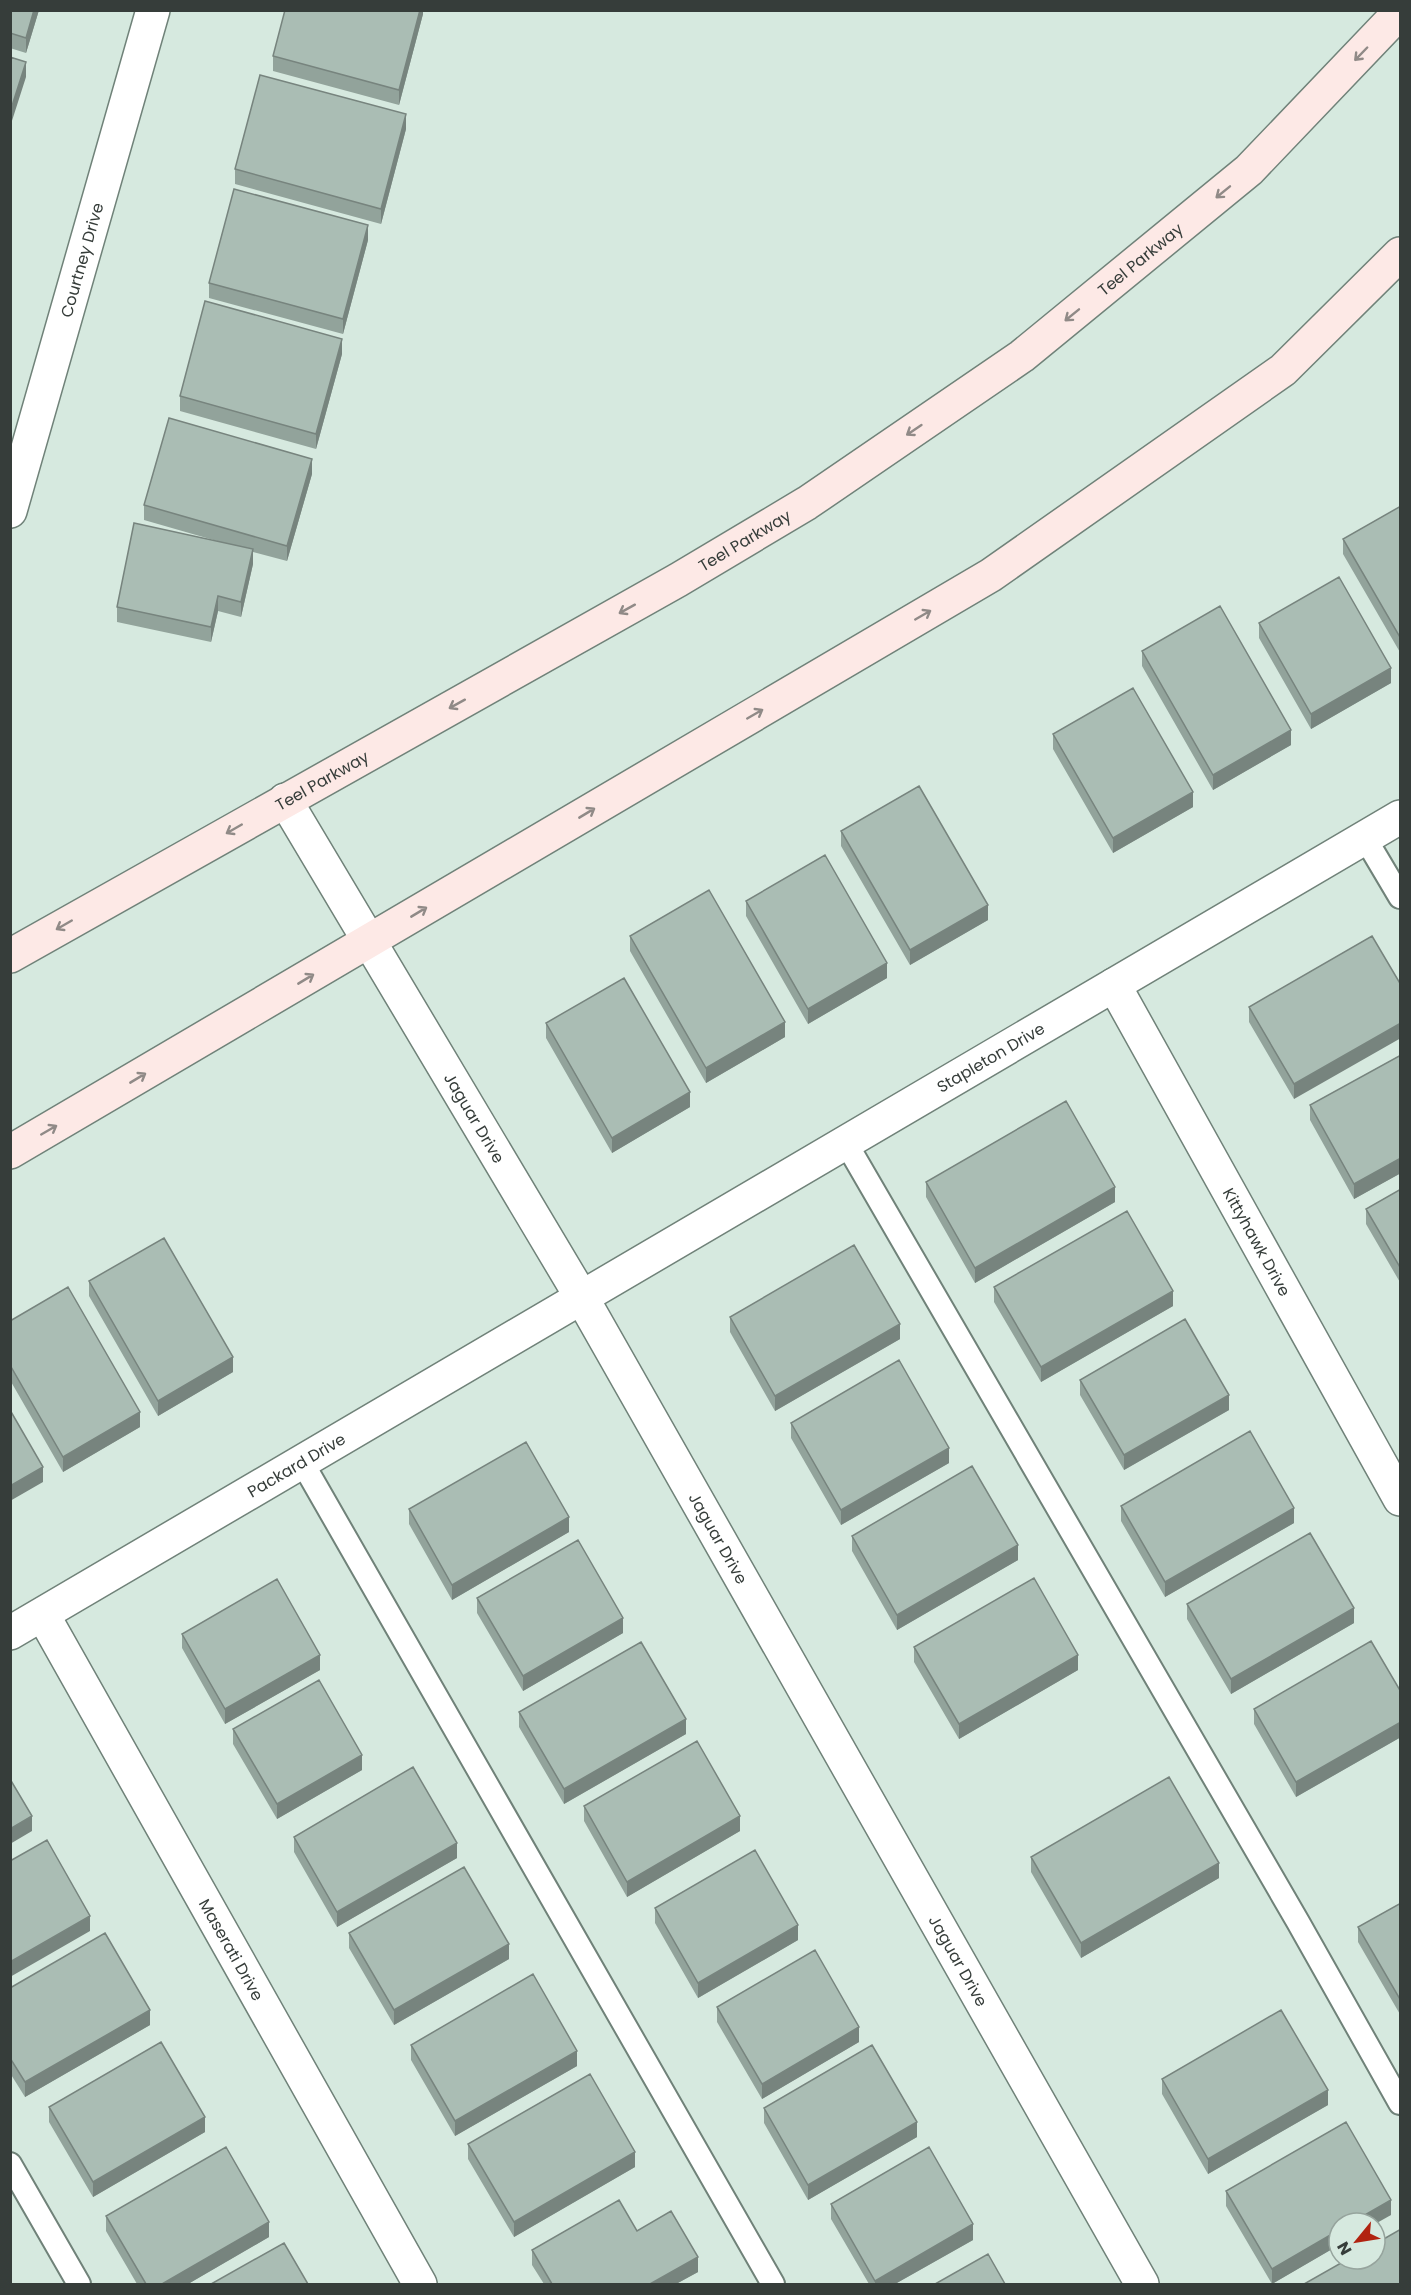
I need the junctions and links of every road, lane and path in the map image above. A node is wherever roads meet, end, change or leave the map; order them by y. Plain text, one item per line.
1 (153, 10) edge
2 (1401, 12) edge
3 (1401, 254) edge
4 (10, 511) edge
5 (285, 800) junction
6 (1401, 817) edge
7 (1365, 838) junction
8 (1401, 897) edge
9 (368, 942) junction
10 (10, 956) edge
11 (1114, 985) junction
12 (846, 1143) junction
13 (10, 1152) edge
14 (582, 1298) junction
15 (302, 1462) junction
16 (1401, 1499) edge
17 (43, 1615) junction
18 (10, 1633) edge
19 (1401, 2103) edge
20 (10, 2164) edge
21 (79, 2284) edge
22 (420, 2284) edge
23 (773, 2284) edge
24 (1142, 2284) edge

1 - 4 street, Courtney Drive
2 -> 5 main road, Teel Parkway
9 -> 3 main road
5 - 9 street, Jaguar Drive
5 -> 10 main road, Teel Parkway
6 - 7 street, Stapleton Drive
7 - 8 lane
7 - 11 street, Stapleton Drive
13 -> 9 main road
9 - 14 street, Jaguar Drive
11 - 12 street, Stapleton Drive
11 - 16 street, Kittyhawk Drive
12 - 14 street, Stapleton Drive
12 - 19 lane
14 - 15 street, Packard Drive
14 - 24 street, Jaguar Drive
15 - 17 street, Packard Drive
15 - 23 lane
17 - 18 street, Packard Drive
17 - 22 street, Maserati Drive
20 - 21 lane

